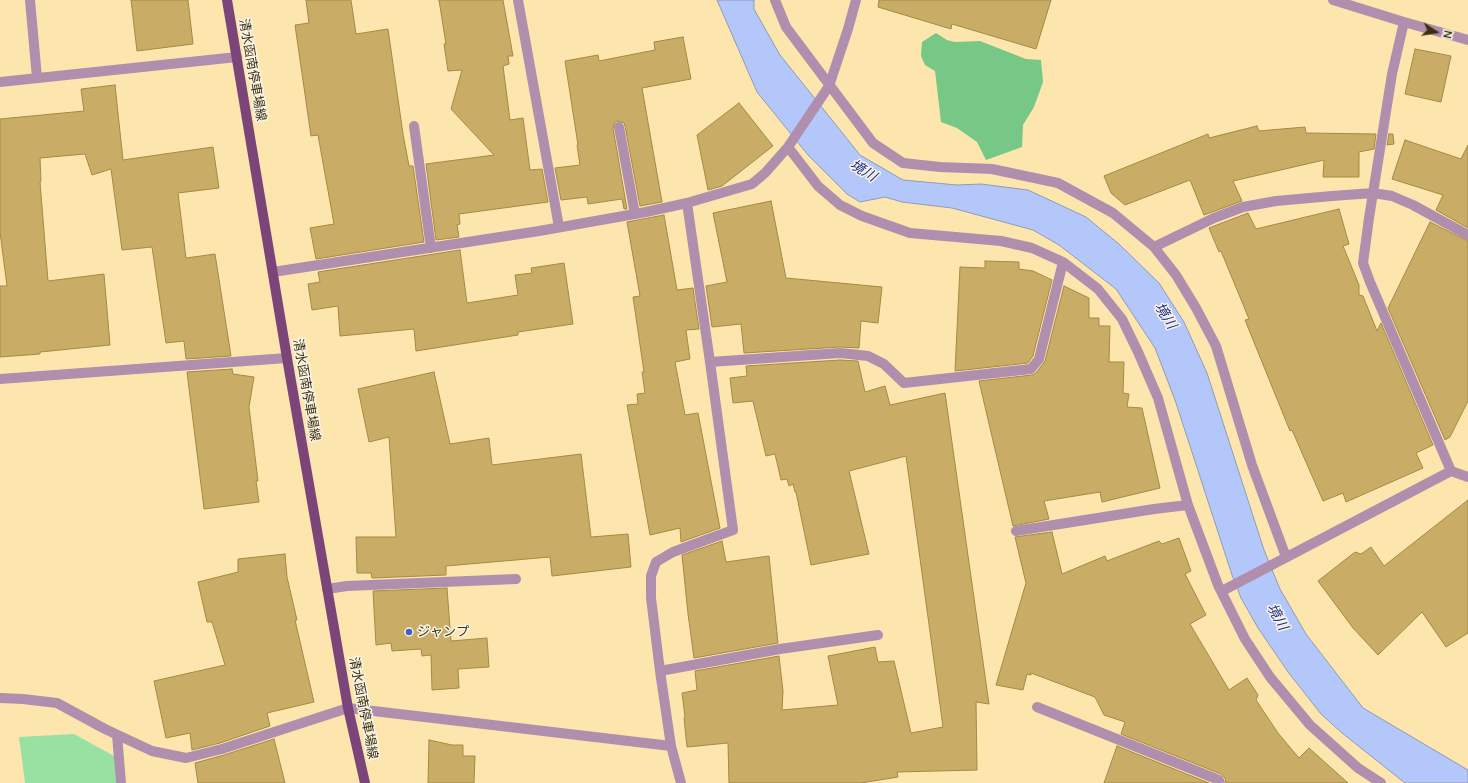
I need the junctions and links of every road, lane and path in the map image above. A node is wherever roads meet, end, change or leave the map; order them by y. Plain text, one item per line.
1 (30, 0) edge
2 (227, 0) edge
3 (518, 0) edge
4 (775, 0) edge
5 (856, 0) edge
6 (1333, 0) edge
7 (1404, 22) junction
8 (1468, 40) edge
9 (237, 57) junction
10 (37, 78) junction
11 (0, 82) edge
12 (829, 86) junction
13 (414, 126) dead end
14 (619, 127) dead end
15 (788, 147) junction
16 (1373, 193) junction
17 (687, 203) junction
18 (635, 214) junction
19 (559, 227) junction
20 (1468, 235) edge
21 (1154, 247) junction
22 (431, 248) junction
23 (1063, 262) junction
24 (273, 272) junction
25 (286, 358) junction
26 (710, 362) junction
27 (0, 379) edge
28 (1451, 471) junction
29 (1468, 477) edge
30 (1188, 505) junction
31 (1016, 531) dead end
32 (1286, 557) junction
33 (516, 579) dead end
34 (327, 589) junction
35 (1222, 591) junction
36 (878, 635) dead end
37 (660, 670) junction
38 (0, 698) edge
39 (1037, 707) dead end
40 (348, 708) junction
41 (118, 735) junction
42 (671, 746) junction
43 (121, 783) edge
44 (365, 783) edge
45 (681, 783) edge
46 (1220, 783) edge
47 (1380, 783) edge

1 - 10 street
2 - 9 main road, 清水函南停車場線
3 - 19 street
4 - 12 street
5 - 12 street
6 - 7 street
7 - 8 street
7 - 16 street
9 - 10 street
9 - 24 main road, 清水函南停車場線
10 - 11 street
12 - 15 street
12 - 21 street
13 - 22 street
14 - 18 street
15 - 17 street
15 - 23 street
16 - 20 street
16 - 21 street
16 - 28 street
17 - 18 street
17 - 26 street
18 - 19 street
19 - 22 street
21 - 32 street
22 - 24 street
23 - 26 street
23 - 30 street
24 - 25 main road, 清水函南停車場線
25 - 27 street
25 - 34 main road, 清水函南停車場線
26 - 37 street
28 - 29 street
28 - 32 street
30 - 31 street
30 - 35 street
32 - 35 street
33 - 34 street
34 - 40 main road, 清水函南停車場線
35 - 47 street
36 - 37 street
37 - 42 street
38 - 41 street
39 - 46 street
40 - 41 street
40 - 42 street
40 - 44 main road, 清水函南停車場線
41 - 43 street
42 - 45 street

